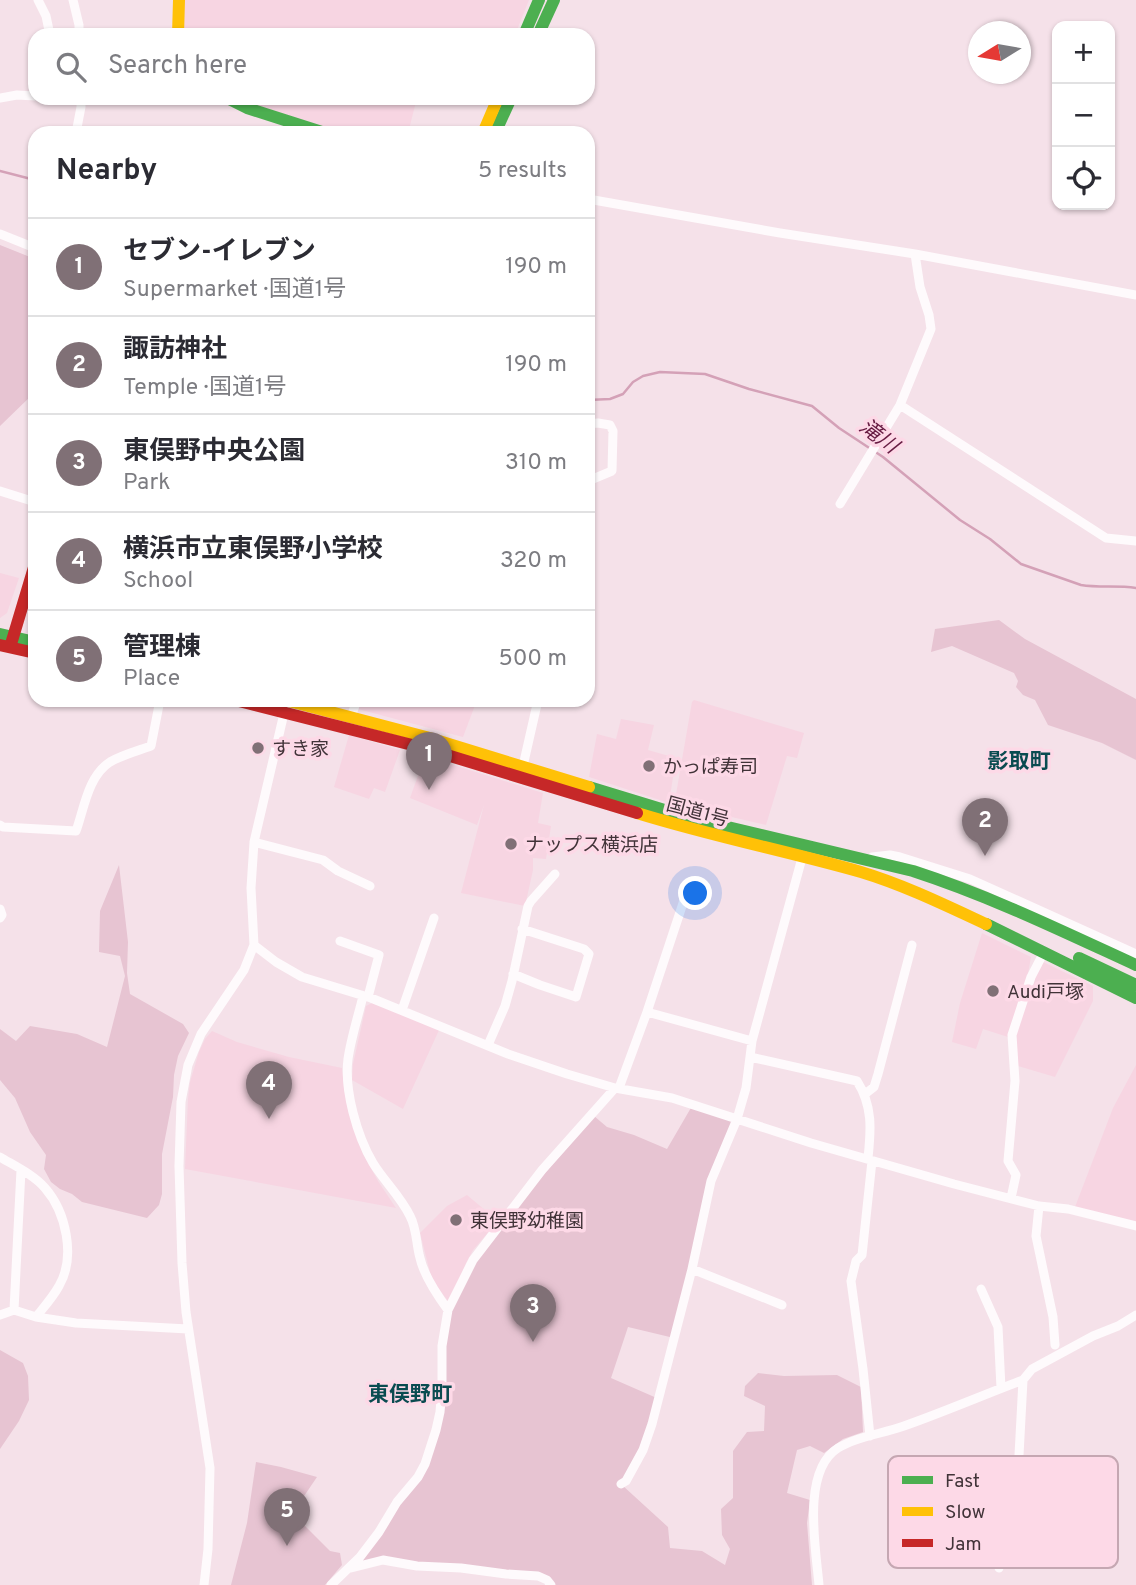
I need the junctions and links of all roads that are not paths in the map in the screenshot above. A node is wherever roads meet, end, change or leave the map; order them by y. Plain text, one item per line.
1 (38, 0) edge
2 (73, 0) edge
3 (179, 0) edge
4 (539, 0) edge
5 (554, 0) edge
6 (49, 28) edge
7 (79, 28) edge
8 (178, 28) edge
9 (527, 28) edge
10 (541, 28) edge
11 (28, 96) edge
12 (0, 98) edge
13 (79, 105) edge
14 (241, 105) edge
15 (495, 105) edge
16 (508, 105) edge
17 (77, 126) edge
18 (303, 126) edge
19 (486, 126) edge
20 (498, 126) edge
21 (595, 200) edge
22 (0, 234) edge
23 (28, 245) edge
24 (915, 254) junction
25 (1136, 295) edge
26 (900, 405) junction
27 (595, 424) edge
28 (595, 478) edge
29 (0, 491) edge
30 (28, 500) edge
31 (840, 504) dead end
32 (1136, 541) edge
33 (28, 583) edge
34 (6, 641) edge
35 (28, 642) edge
36 (28, 650) edge
37 (159, 707) edge
38 (285, 707) edge
39 (295, 707) edge
40 (300, 707) edge
41 (354, 707) edge
42 (536, 707) edge
43 (351, 718) junction
44 (523, 766) junction
45 (0, 825) edge
46 (254, 842) junction
47 (802, 858) junction
48 (864, 860) junction
49 (555, 874) dead end
50 (690, 882) dead end
51 (370, 886) dead end
52 (0, 909) edge
53 (0, 918) edge
54 (434, 918) dead end
55 (523, 929) junction
56 (340, 941) dead end
57 (912, 944) dead end
58 (254, 945) junction
59 (1044, 952) junction
60 (1136, 954) edge
61 (1136, 965) edge
62 (513, 974) junction
63 (1136, 985) edge
64 (365, 997) junction
65 (1136, 998) edge
66 (402, 1010) junction
67 (647, 1012) junction
68 (752, 1041) junction
69 (488, 1045) junction
70 (750, 1057) junction
71 (617, 1088) junction
72 (865, 1094) junction
73 (737, 1119) junction
74 (0, 1157) edge
75 (870, 1160) junction
76 (21, 1170) junction
77 (1011, 1198) junction
78 (1039, 1206) junction
79 (1136, 1226) edge
80 (692, 1269) junction
81 (981, 1289) dead end
82 (782, 1305) dead end
83 (14, 1310) junction
84 (448, 1310) junction
85 (0, 1315) edge
86 (1136, 1315) edge
87 (36, 1317) junction
88 (188, 1329) junction
89 (1055, 1345) dead end
90 (1023, 1380) junction
91 (1001, 1388) junction
92 (870, 1436) junction
93 (1018, 1456) edge
94 (621, 1485) dead end
95 (349, 1568) junction
96 (204, 1585) edge
97 (331, 1585) edge
98 (551, 1585) edge
99 (819, 1585) edge

1 - 6 street
2 - 7 street
3 - 8 main road
4 - 9 main road
5 - 10 main road
11 - 12 street
13 - 17 street
14 - 18 main road
15 - 19 main road
16 - 20 main road
21 - 24 street
22 - 23 street
24 - 25 street
24 - 26 street
26 - 31 street
26 - 32 street
27 - 28 street
29 - 30 street
33 - 34 main road
34 - 35 main road
34 - 36 main road
37 - 45 street
38 - 46 street
39 - 47 main road, 国道1号
40 - 43 main road, 国道1号
41 - 43 street
42 - 44 street
43 - 44 main road, 国道1号
44 - 48 main road, 国道1号
46 - 51 street
46 - 58 street
47 - 59 main road, 国道1号
47 - 68 street
48 - 60 street
48 - 61 main road, 国道1号
48 - 63 main road
49 - 55 street
50 - 67 street
52 - 53 street
54 - 66 street
55 - 62 street
55 - 62 street
56 - 64 street
57 - 72 street
58 - 64 street
58 - 88 street
59 - 65 main road, 国道1号
59 - 77 street
62 - 69 street
64 - 66 street
64 - 84 street
66 - 69 street
67 - 68 street
67 - 71 street
68 - 70 street
69 - 71 street
70 - 72 street
70 - 73 street
71 - 73 street
71 - 84 street
72 - 75 street
73 - 75 street
73 - 80 street
74 - 76 street
75 - 77 street
75 - 92 street
76 - 83 street
76 - 87 street
77 - 78 street
78 - 79 street
78 - 89 street
80 - 82 street
80 - 94 street
81 - 91 street
83 - 85 street
83 - 87 street
84 - 95 street
86 - 90 street
87 - 88 street
88 - 96 street
90 - 91 street
90 - 93 street
91 - 92 street
92 - 99 street
95 - 97 street
95 - 98 street

